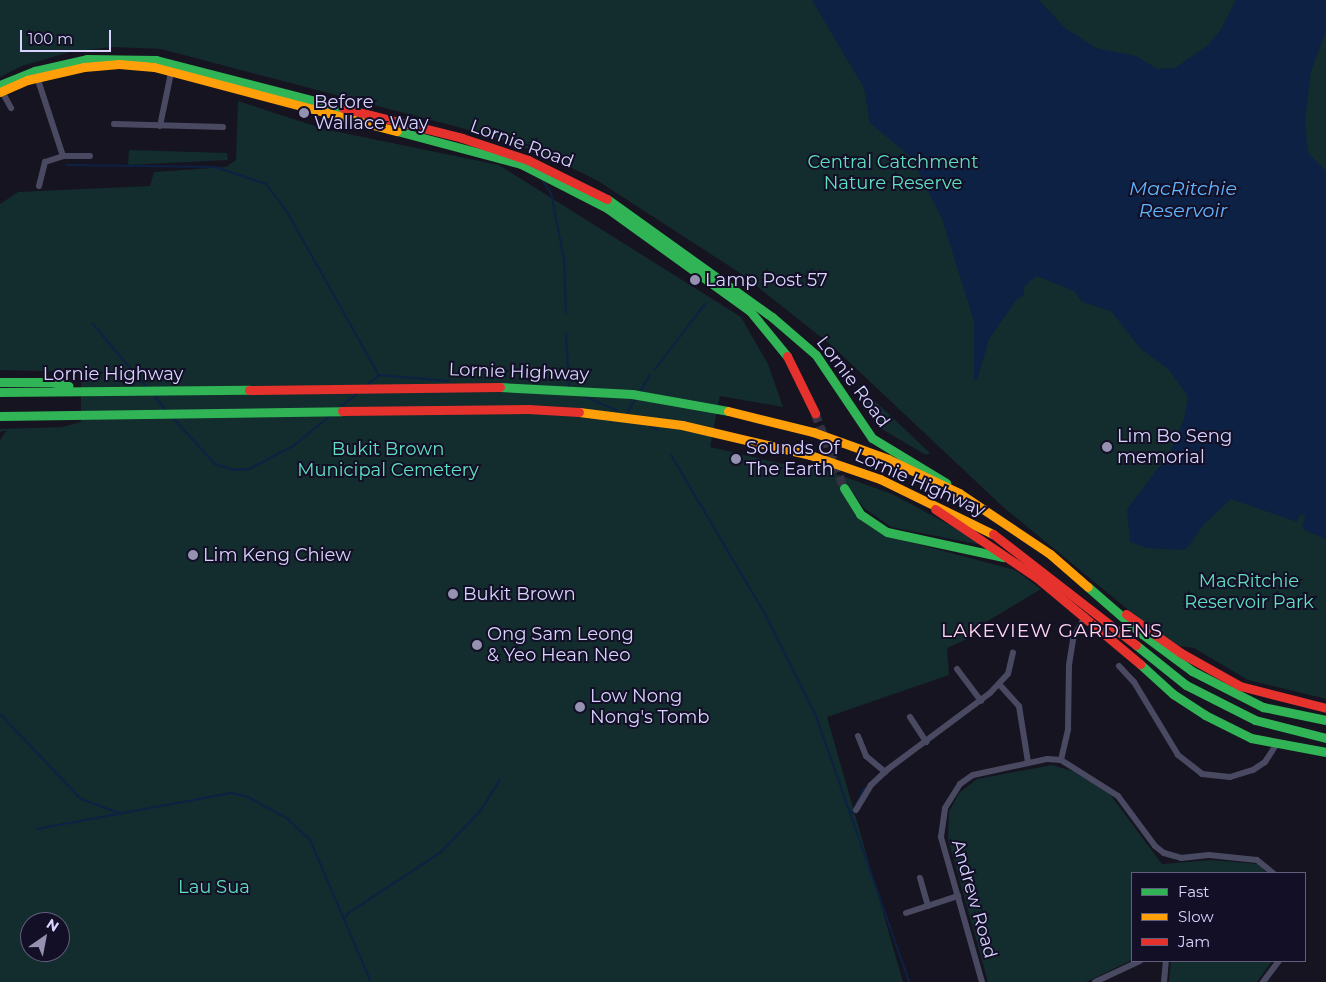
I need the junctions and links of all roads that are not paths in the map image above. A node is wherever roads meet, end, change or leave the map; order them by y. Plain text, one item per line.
1 (172, 67) junction
2 (36, 74) junction
3 (0, 89) edge
4 (12, 108) dead end
5 (114, 124) dead end
6 (160, 126) junction
7 (223, 128) dead end
8 (424, 132) junction
9 (63, 156) junction
10 (90, 156) dead end
11 (39, 186) dead end
12 (0, 382) edge
13 (84, 390) junction
14 (0, 392) edge
15 (815, 414) tunnel mouth
16 (0, 416) edge
17 (844, 488) tunnel mouth
18 (959, 493) junction
19 (918, 495) junction
20 (1016, 562) junction
21 (1074, 574) junction
22 (1085, 616) junction
23 (1013, 654) dead end
24 (1120, 666) dead end
25 (957, 668) dead end
26 (999, 684) junction
27 (982, 701) junction
28 (1326, 708) edge
29 (910, 717) dead end
30 (1326, 720) edge
31 (858, 736) dead end
32 (1326, 738) edge
33 (926, 742) junction
34 (1276, 745) junction
35 (1326, 752) edge
36 (1061, 760) junction
37 (1028, 762) junction
38 (885, 772) junction
39 (856, 810) dead end
40 (1272, 872) edge
41 (920, 878) dead end
42 (958, 896) junction
43 (928, 906) junction
44 (906, 913) dead end
45 (1138, 962) edge
46 (1166, 962) edge
47 (1277, 962) edge
48 (982, 982) edge
49 (1095, 982) edge
50 (1164, 982) edge
51 (1263, 982) edge

1 - 2 main road, Lornie Road
1 - 6 street
1 - 8 main road, Lornie Road
2 - 3 main road, Lornie Road
2 - 9 street
3 - 4 street, Lornie Road
5 - 6 street
6 - 7 street
8 - 15 main road, Lornie Road
8 - 18 main road, Lornie Road
9 - 10 street
9 - 11 street
12 - 13 main road
13 - 14 main road, Lornie Highway
13 - 18 main road, Lornie Highway
16 - 19 main road, Lornie Highway
17 - 20 main road
18 - 21 main road, Lornie Highway
19 - 20 main road
19 - 32 main road, Lornie Highway
20 - 22 main road
21 - 28 main road
21 - 30 main road
22 - 34 main road
22 - 36 street
23 - 26 street
24 - 34 street
25 - 27 street
26 - 27 street
26 - 37 street
27 - 33 street
29 - 33 street
31 - 38 street
33 - 38 street
34 - 35 main road
36 - 37 street, Andrew Road
36 - 40 street
37 - 42 street, Andrew Road
38 - 39 street
41 - 43 street
42 - 43 street
42 - 48 street, Andrew Road
43 - 44 street
45 - 49 street
46 - 50 street
47 - 51 street

